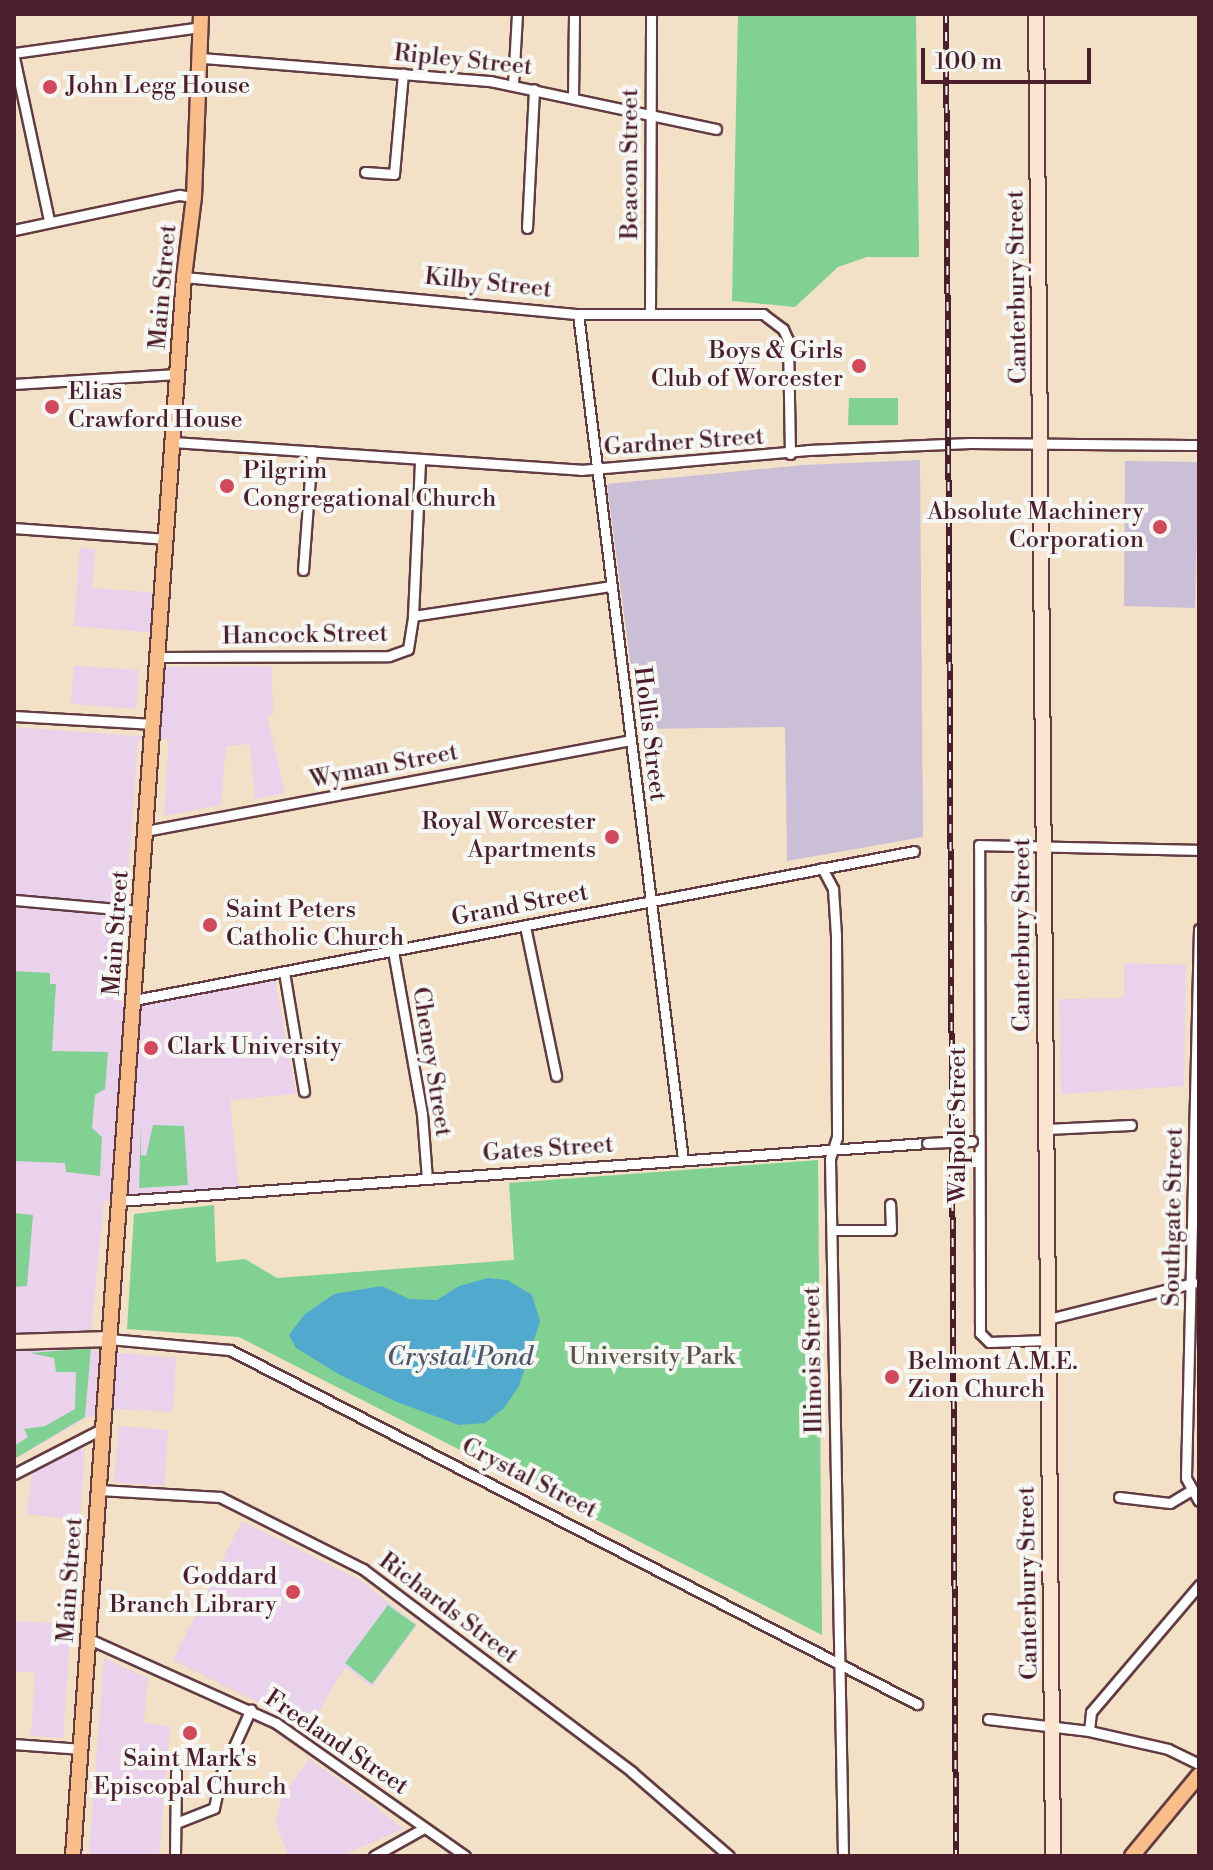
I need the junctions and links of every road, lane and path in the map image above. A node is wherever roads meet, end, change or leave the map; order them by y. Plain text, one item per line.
1 (517, 14) edge
2 (574, 14) edge
3 (651, 14) edge
4 (1036, 14) edge
5 (201, 20) edge
6 (14, 55) edge
7 (202, 58) junction
8 (403, 73) junction
9 (513, 84) junction
10 (534, 89) junction
11 (573, 97) junction
12 (649, 115) junction
13 (716, 129) dead end
14 (365, 172) dead end
15 (194, 197) junction
16 (49, 220) junction
17 (527, 228) dead end
18 (14, 230) edge
19 (184, 277) junction
20 (650, 313) junction
21 (578, 314) junction
22 (177, 374) junction
23 (14, 384) edge
24 (173, 442) junction
25 (1042, 444) junction
26 (1199, 445) edge
27 (312, 451) junction
28 (790, 454) junction
29 (420, 459) junction
30 (595, 470) junction
31 (14, 528) edge
32 (167, 539) junction
33 (303, 570) dead end
34 (611, 586) junction
35 (413, 616) junction
36 (158, 657) junction
37 (14, 716) edge
38 (154, 724) junction
39 (629, 740) junction
40 (145, 831) junction
41 (1046, 845) junction
42 (1199, 850) edge
43 (914, 851) dead end
44 (822, 868) junction
45 (14, 900) edge
46 (650, 902) junction
47 (141, 911) junction
48 (525, 926) junction
49 (1199, 929) edge
50 (393, 951) junction
51 (284, 972) junction
52 (134, 1000) junction
53 (1198, 1038) edge
54 (556, 1076) dead end
55 (304, 1091) dead end
56 (1131, 1125) dead end
57 (1046, 1129) junction
58 (976, 1140) junction
59 (833, 1148) junction
60 (683, 1159) junction
61 (427, 1179) junction
62 (1198, 1196) edge
63 (119, 1201) junction
64 (890, 1204) dead end
65 (833, 1230) junction
66 (1194, 1283) junction
67 (1048, 1319) junction
68 (109, 1339) junction
69 (1048, 1340) junction
70 (14, 1342) edge
71 (103, 1428) junction
72 (14, 1474) edge
73 (99, 1490) junction
74 (1190, 1491) junction
75 (1119, 1497) dead end
76 (1199, 1501) edge
77 (1199, 1585) edge
78 (89, 1639) junction
79 (841, 1661) junction
80 (917, 1704) dead end
81 (251, 1709) junction
82 (988, 1719) dead end
83 (1053, 1726) junction
84 (1089, 1731) junction
85 (14, 1744) edge
86 (81, 1749) junction
87 (1199, 1764) edge
88 (176, 1772) dead end
89 (1199, 1775) edge
90 (176, 1823) junction
91 (424, 1828) junction
92 (73, 1856) edge
93 (175, 1856) edge
94 (374, 1856) edge
95 (465, 1856) edge
96 (729, 1856) edge
97 (843, 1856) edge
98 (1053, 1856) edge
99 (1132, 1856) edge

1 - 9 street
2 - 11 street
3 - 12 street, Beacon Street
4 - 25 street, Canterbury Street
5 - 6 street
5 - 7 main road, Main Street
6 - 16 street
7 - 8 street, Ripley Street
7 - 15 main road, Main Street
8 - 9 street, Ripley Street
8 - 14 street
9 - 10 street, Ripley Street
10 - 11 street, Ripley Street
10 - 17 street
11 - 12 street, Ripley Street
12 - 13 street, Ripley Street
12 - 20 street, Beacon Street
15 - 16 street
15 - 19 main road, Main Street
16 - 18 street
19 - 21 street, Kilby Street
19 - 22 main road, Main Street
20 - 21 street, Kilby Street
20 - 28 street, Kilby Street
21 - 30 street, Hollis Street
22 - 23 street
22 - 24 main road, Main Street
24 - 27 street, Gardner Street
24 - 32 main road, Main Street
25 - 26 street, Gardner Street
25 - 28 street, Gardner Street
25 - 41 street, Canterbury Street
27 - 29 street, Gardner Street
27 - 33 street
28 - 30 street, Gardner Street
29 - 30 street, Gardner Street
29 - 35 street
30 - 34 street, Hollis Street
31 - 32 street
32 - 36 main road, Main Street
34 - 35 street, Hancock Street
34 - 39 street, Hollis Street
35 - 36 street, Hancock Street
36 - 38 main road, Main Street
37 - 38 street
38 - 40 main road, Main Street
39 - 40 street, Wyman Street
39 - 46 street, Hollis Street
40 - 47 main road, Main Street
41 - 42 street
41 - 57 street, Canterbury Street
41 - 58 street, Walpole Street
43 - 44 street, Grand Street
44 - 46 street, Grand Street
44 - 59 street, Illinois Street
45 - 47 street
46 - 48 street, Grand Street
46 - 60 street, Hollis Street
47 - 52 main road, Main Street
48 - 50 street, Grand Street
48 - 54 street
49 - 53 street, Southgate Street
50 - 51 street, Grand Street
50 - 61 street, Cheney Street
51 - 52 street, Grand Street
51 - 55 street
52 - 63 main road, Main Street
53 - 62 street, Southgate Street
56 - 57 street
57 - 67 street, Canterbury Street
58 - 59 street, Gates Street, bridge
58 - 69 street, Walpole Street
59 - 60 street, Gates Street
59 - 65 street, Illinois Street
60 - 61 street, Gates Street
61 - 63 street, Gates Street
62 - 66 street, Southgate Street
63 - 68 main road, Main Street
64 - 65 street
65 - 79 street, Illinois Street
66 - 67 street
66 - 74 street, Southgate Street
67 - 69 street, Canterbury Street
68 - 70 street
68 - 71 main road, Main Street
68 - 79 street, Crystal Street
69 - 83 street, Canterbury Street
71 - 72 street
71 - 73 main road, Main Street
73 - 78 main road, Main Street
73 - 96 street, Richards Street
74 - 75 street
74 - 76 street
77 - 84 street
78 - 81 street, Freeland Street
78 - 86 main road, Main Street
79 - 80 street, Crystal Street
79 - 97 street, Illinois Street
81 - 90 street
81 - 91 street, Freeland Street
82 - 83 street
83 - 84 street
83 - 98 street, Canterbury Street
84 - 87 street
85 - 86 street
86 - 92 main road, Main Street
88 - 90 street
89 - 99 main road
90 - 93 street
91 - 94 street
91 - 95 street, Freeland Street

